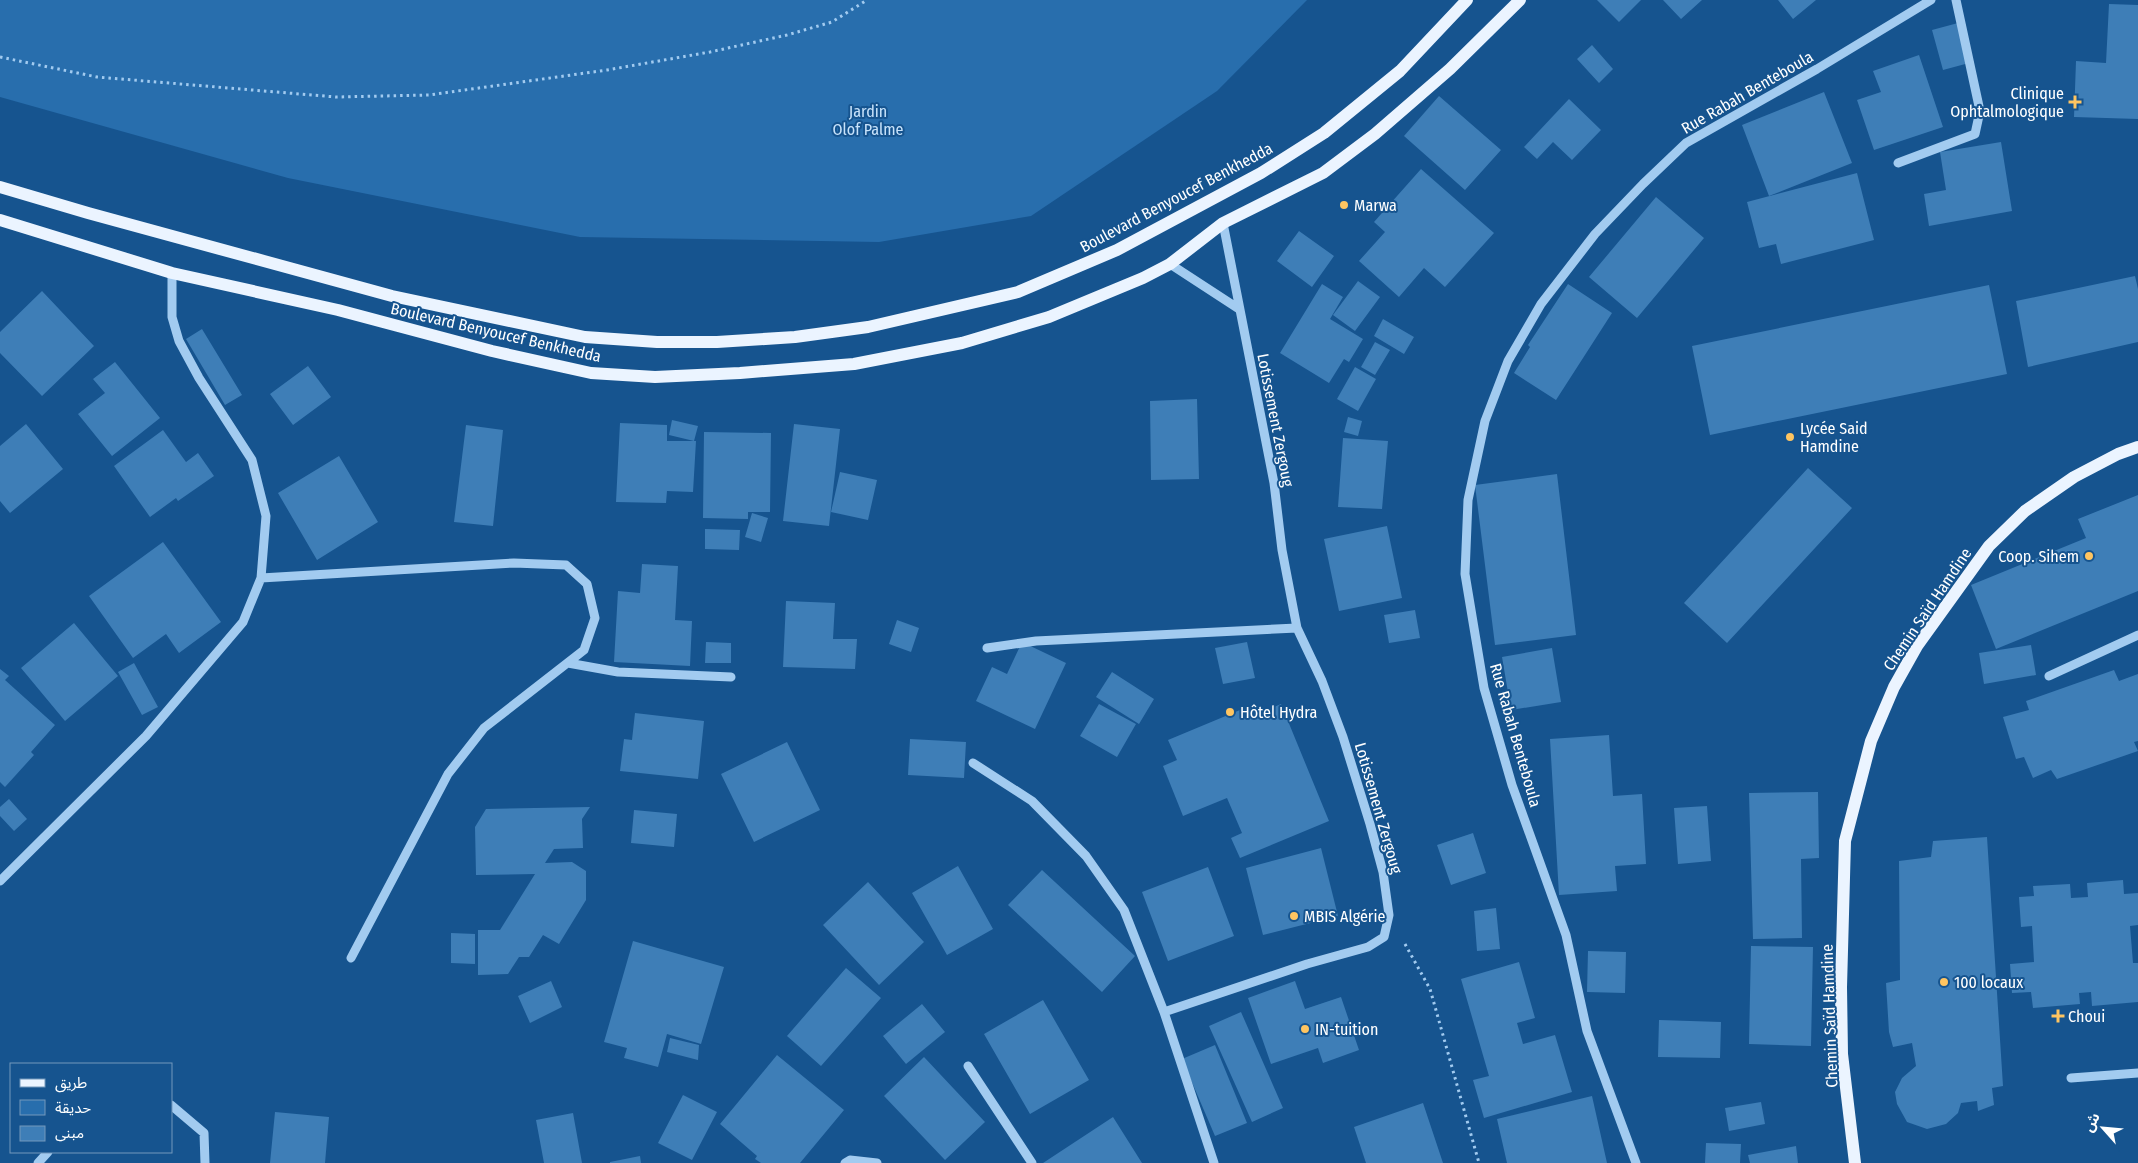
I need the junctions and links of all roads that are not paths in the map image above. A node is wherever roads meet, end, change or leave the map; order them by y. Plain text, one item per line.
1 (1468, 0) edge
2 (1520, 0) edge
3 (1931, 0) edge
4 (1956, 0) edge
5 (1898, 163) dead end
6 (0, 187) edge
7 (0, 220) edge
8 (1223, 223) junction
9 (1170, 264) junction
10 (172, 273) junction
11 (1239, 309) junction
12 (2138, 446) edge
13 (261, 578) junction
14 (1297, 628) junction
15 (2138, 635) edge
16 (987, 648) dead end
17 (568, 663) junction
18 (2049, 676) dead end
19 (731, 677) dead end
20 (973, 763) dead end
21 (0, 881) edge
22 (351, 958) dead end
23 (1164, 1012) junction
24 (968, 1066) dead end
25 (2138, 1073) edge
26 (2071, 1078) dead end
27 (172, 1105) edge
28 (47, 1153) edge
29 (38, 1163) edge
30 (205, 1163) edge
31 (845, 1163) edge
32 (877, 1163) edge
33 (1032, 1163) edge
34 (1214, 1163) edge
35 (1636, 1163) edge
36 (1855, 1163) edge

1 - 6 main road, Boulevard Benyoucef Benkhedda
2 - 8 main road, Boulevard Benyoucef Benkhedda
3 - 35 street, Rue Rabah Benteboula
4 - 5 street
7 - 10 main road, Boulevard Benyoucef Benkhedda
8 - 9 main road, Boulevard Benyoucef Benkhedda
8 - 11 street, Lotissement Zergoug
9 - 10 main road, Boulevard Benyoucef Benkhedda
9 - 11 street
10 - 13 street
11 - 14 street, Lotissement Zergoug
12 - 36 main road, Chemin Saïd Hamdine
13 - 17 street
13 - 21 street
14 - 16 street
14 - 23 street, Lotissement Zergoug
15 - 18 street
17 - 19 street
17 - 22 street
20 - 23 street
23 - 34 street
24 - 33 street
25 - 26 street
27 - 30 street
28 - 29 street
31 - 32 street

